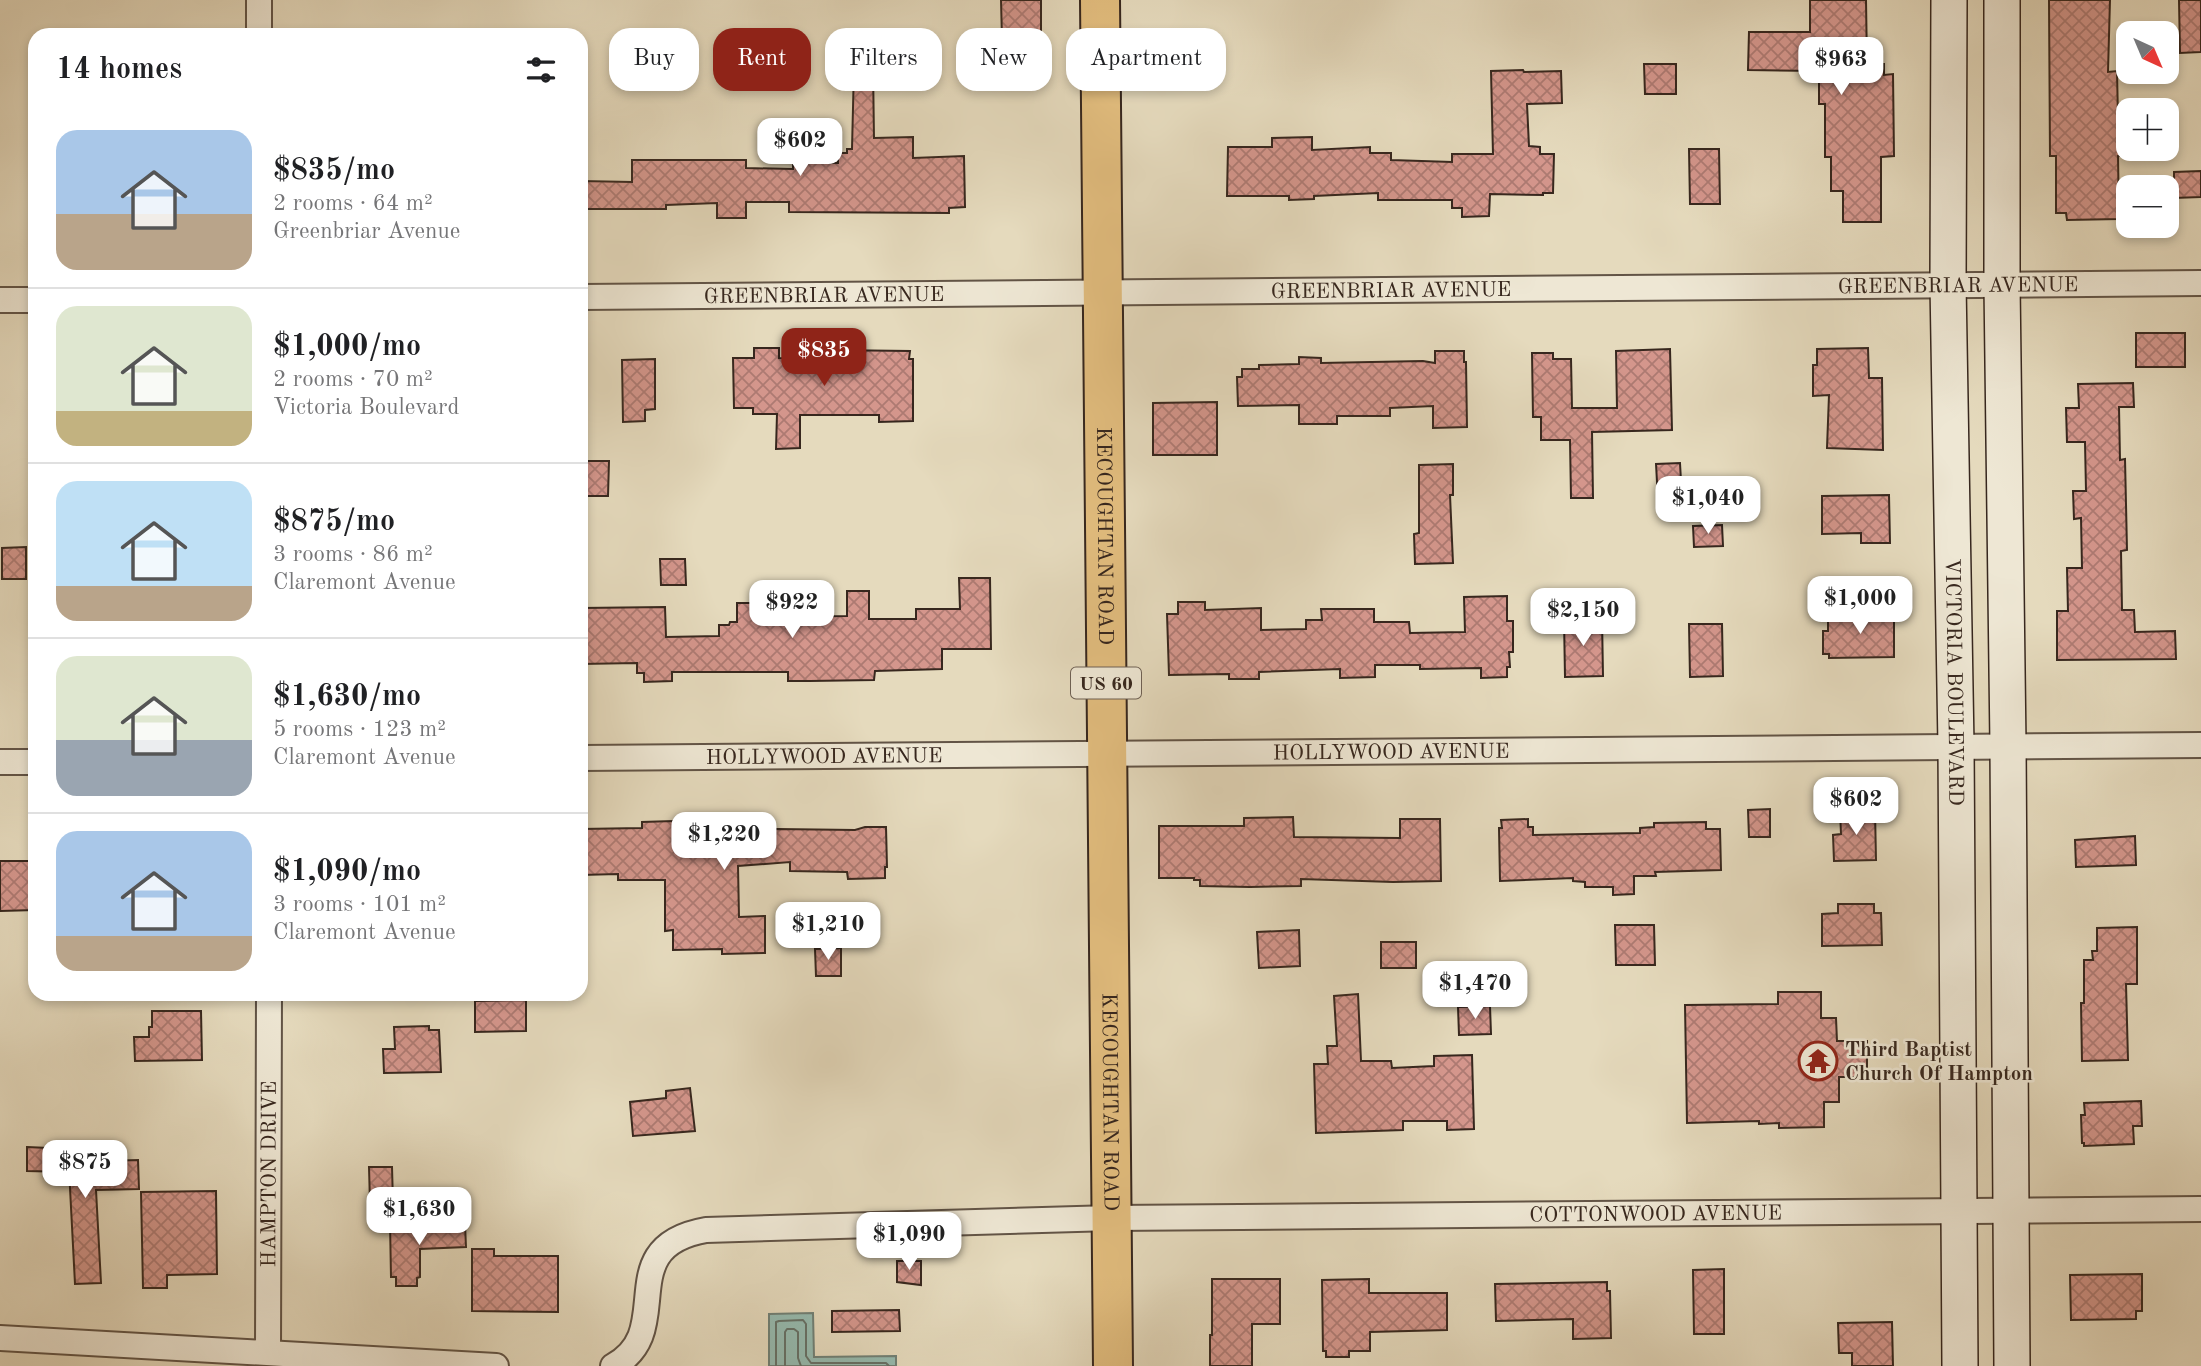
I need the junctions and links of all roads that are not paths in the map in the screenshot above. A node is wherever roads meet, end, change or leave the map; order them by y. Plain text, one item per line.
1 (259, 0) edge
2 (1100, 0) edge
3 (1949, 0) edge
4 (2002, 0) edge
5 (259, 28) edge
6 (2201, 283) edge
7 (1948, 284) junction
8 (2002, 285) junction
9 (1101, 291) junction
10 (588, 297) edge
11 (0, 300) edge
12 (28, 300) edge
13 (2201, 745) edge
14 (1956, 746) junction
15 (2008, 746) junction
16 (1107, 754) junction
17 (588, 758) edge
18 (0, 762) edge
19 (28, 762) edge
20 (269, 1001) edge
21 (2201, 1209) edge
22 (2010, 1211) junction
23 (1958, 1212) junction
24 (1112, 1219) junction
25 (0, 1338) edge
26 (268, 1352) junction
27 (496, 1366) edge
28 (613, 1366) edge
29 (1113, 1366) edge
30 (1960, 1366) edge
31 (2011, 1366) edge

1 - 5 street
2 - 9 main road, KECOUGHTAN ROAD / US 60
3 - 7 main road, VICTORIA BOULEVARD
4 - 8 main road
6 - 8 street, GREENBRIAR AVENUE
7 - 8 street, GREENBRIAR AVENUE
7 - 9 street, GREENBRIAR AVENUE
7 - 14 main road, VICTORIA BOULEVARD
8 - 15 main road
9 - 10 street, GREENBRIAR AVENUE
9 - 16 main road, KECOUGHTAN ROAD / US 60
11 - 12 street
13 - 15 street, HOLLYWOOD AVENUE
14 - 15 street, HOLLYWOOD AVENUE
14 - 16 street, HOLLYWOOD AVENUE
14 - 23 main road, VICTORIA BOULEVARD
15 - 22 main road
16 - 17 street, HOLLYWOOD AVENUE
16 - 24 main road, KECOUGHTAN ROAD / US 60
18 - 19 street
20 - 26 street, HAMPTON DRIVE
21 - 22 street, COTTONWOOD AVENUE
22 - 23 street, COTTONWOOD AVENUE
22 - 31 main road
23 - 24 street, COTTONWOOD AVENUE
23 - 30 main road, VICTORIA BOULEVARD
24 - 28 street, COTTONWOOD AVENUE
24 - 29 main road, KECOUGHTAN ROAD / US 60
25 - 26 street
26 - 27 street

